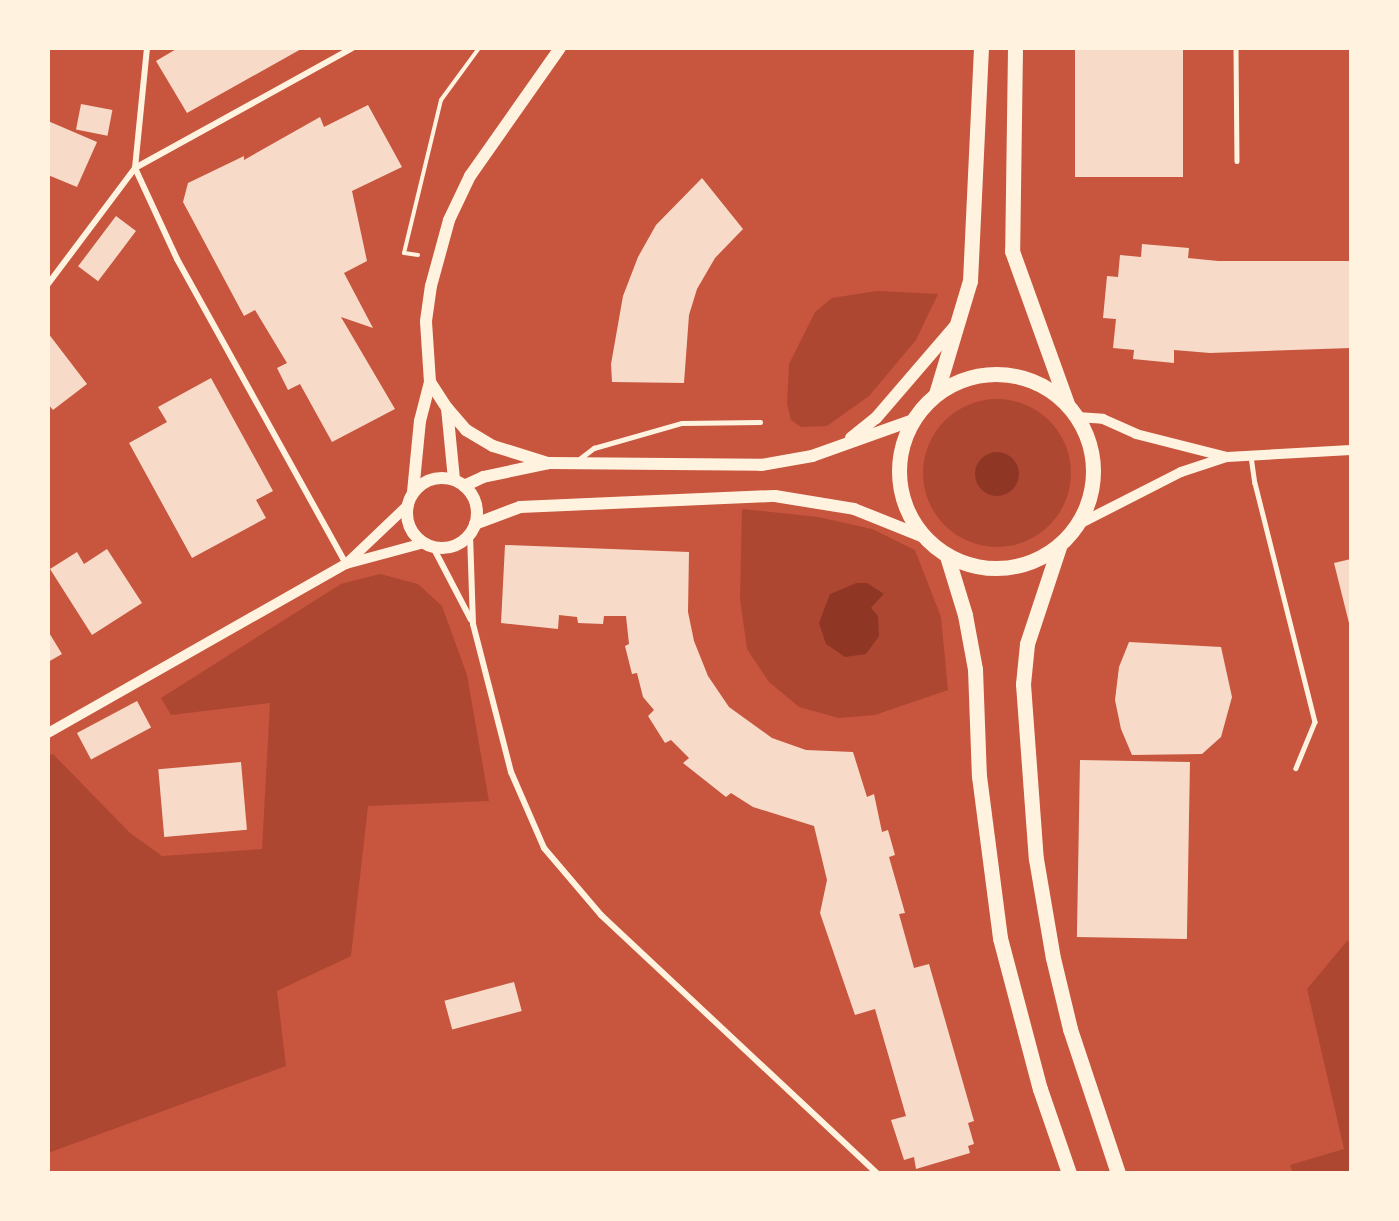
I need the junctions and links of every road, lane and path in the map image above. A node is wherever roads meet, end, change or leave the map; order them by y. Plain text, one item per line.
1 (147, 48) edge
2 (352, 48) edge
3 (479, 48) edge
4 (560, 48) edge
5 (981, 48) edge
6 (1015, 48) edge
7 (1236, 48) edge
8 (1237, 161) dead end
9 (135, 168) junction
10 (438, 257) junction
11 (48, 284) edge
12 (962, 318) junction
13 (430, 382) junction
14 (936, 394) junction
15 (1067, 404) junction
16 (447, 408) junction
17 (1077, 417) junction
18 (913, 420) junction
19 (760, 422) dead end
20 (843, 444) junction
21 (1351, 450) edge
22 (1251, 456) junction
23 (1227, 457) junction
24 (549, 463) junction
25 (574, 464) junction
26 (459, 483) junction
27 (413, 492) junction
28 (407, 506) junction
29 (1077, 525) junction
30 (472, 529) junction
31 (924, 537) junction
32 (1060, 544) junction
33 (428, 545) junction
34 (947, 556) junction
35 (346, 564) junction
36 (473, 624) junction
37 (48, 734) edge
38 (1296, 768) dead end
39 (877, 1173) edge
40 (1069, 1173) edge
41 (1118, 1173) edge

1 - 9 street
2 - 9 street
3 - 10 path
4 - 10 main road
5 - 12 main road
6 - 15 main road
7 - 8 lane
9 - 11 street
9 - 35 street
10 - 13 main road
12 - 14 main road
12 - 20 main road
13 - 16 main road
13 - 27 main road
14 - 15 main road
14 - 18 main road
15 - 17 main road
16 - 24 main road
16 - 26 main road
17 - 23 street
17 - 29 main road
18 - 20 main road
18 - 31 main road
19 - 25 lane
20 - 25 main road
21 - 22 street
22 - 23 street
22 - 38 lane
23 - 29 street
24 - 25 main road
24 - 26 main road
26 - 27 main road
26 - 30 main road
27 - 28 main road
28 - 33 main road
28 - 35 street
29 - 32 main road
30 - 31 main road
30 - 33 main road
30 - 36 street
31 - 34 main road
32 - 34 main road
32 - 41 main road
33 - 35 street
33 - 36 street
34 - 40 main road
35 - 37 street
36 - 39 street

